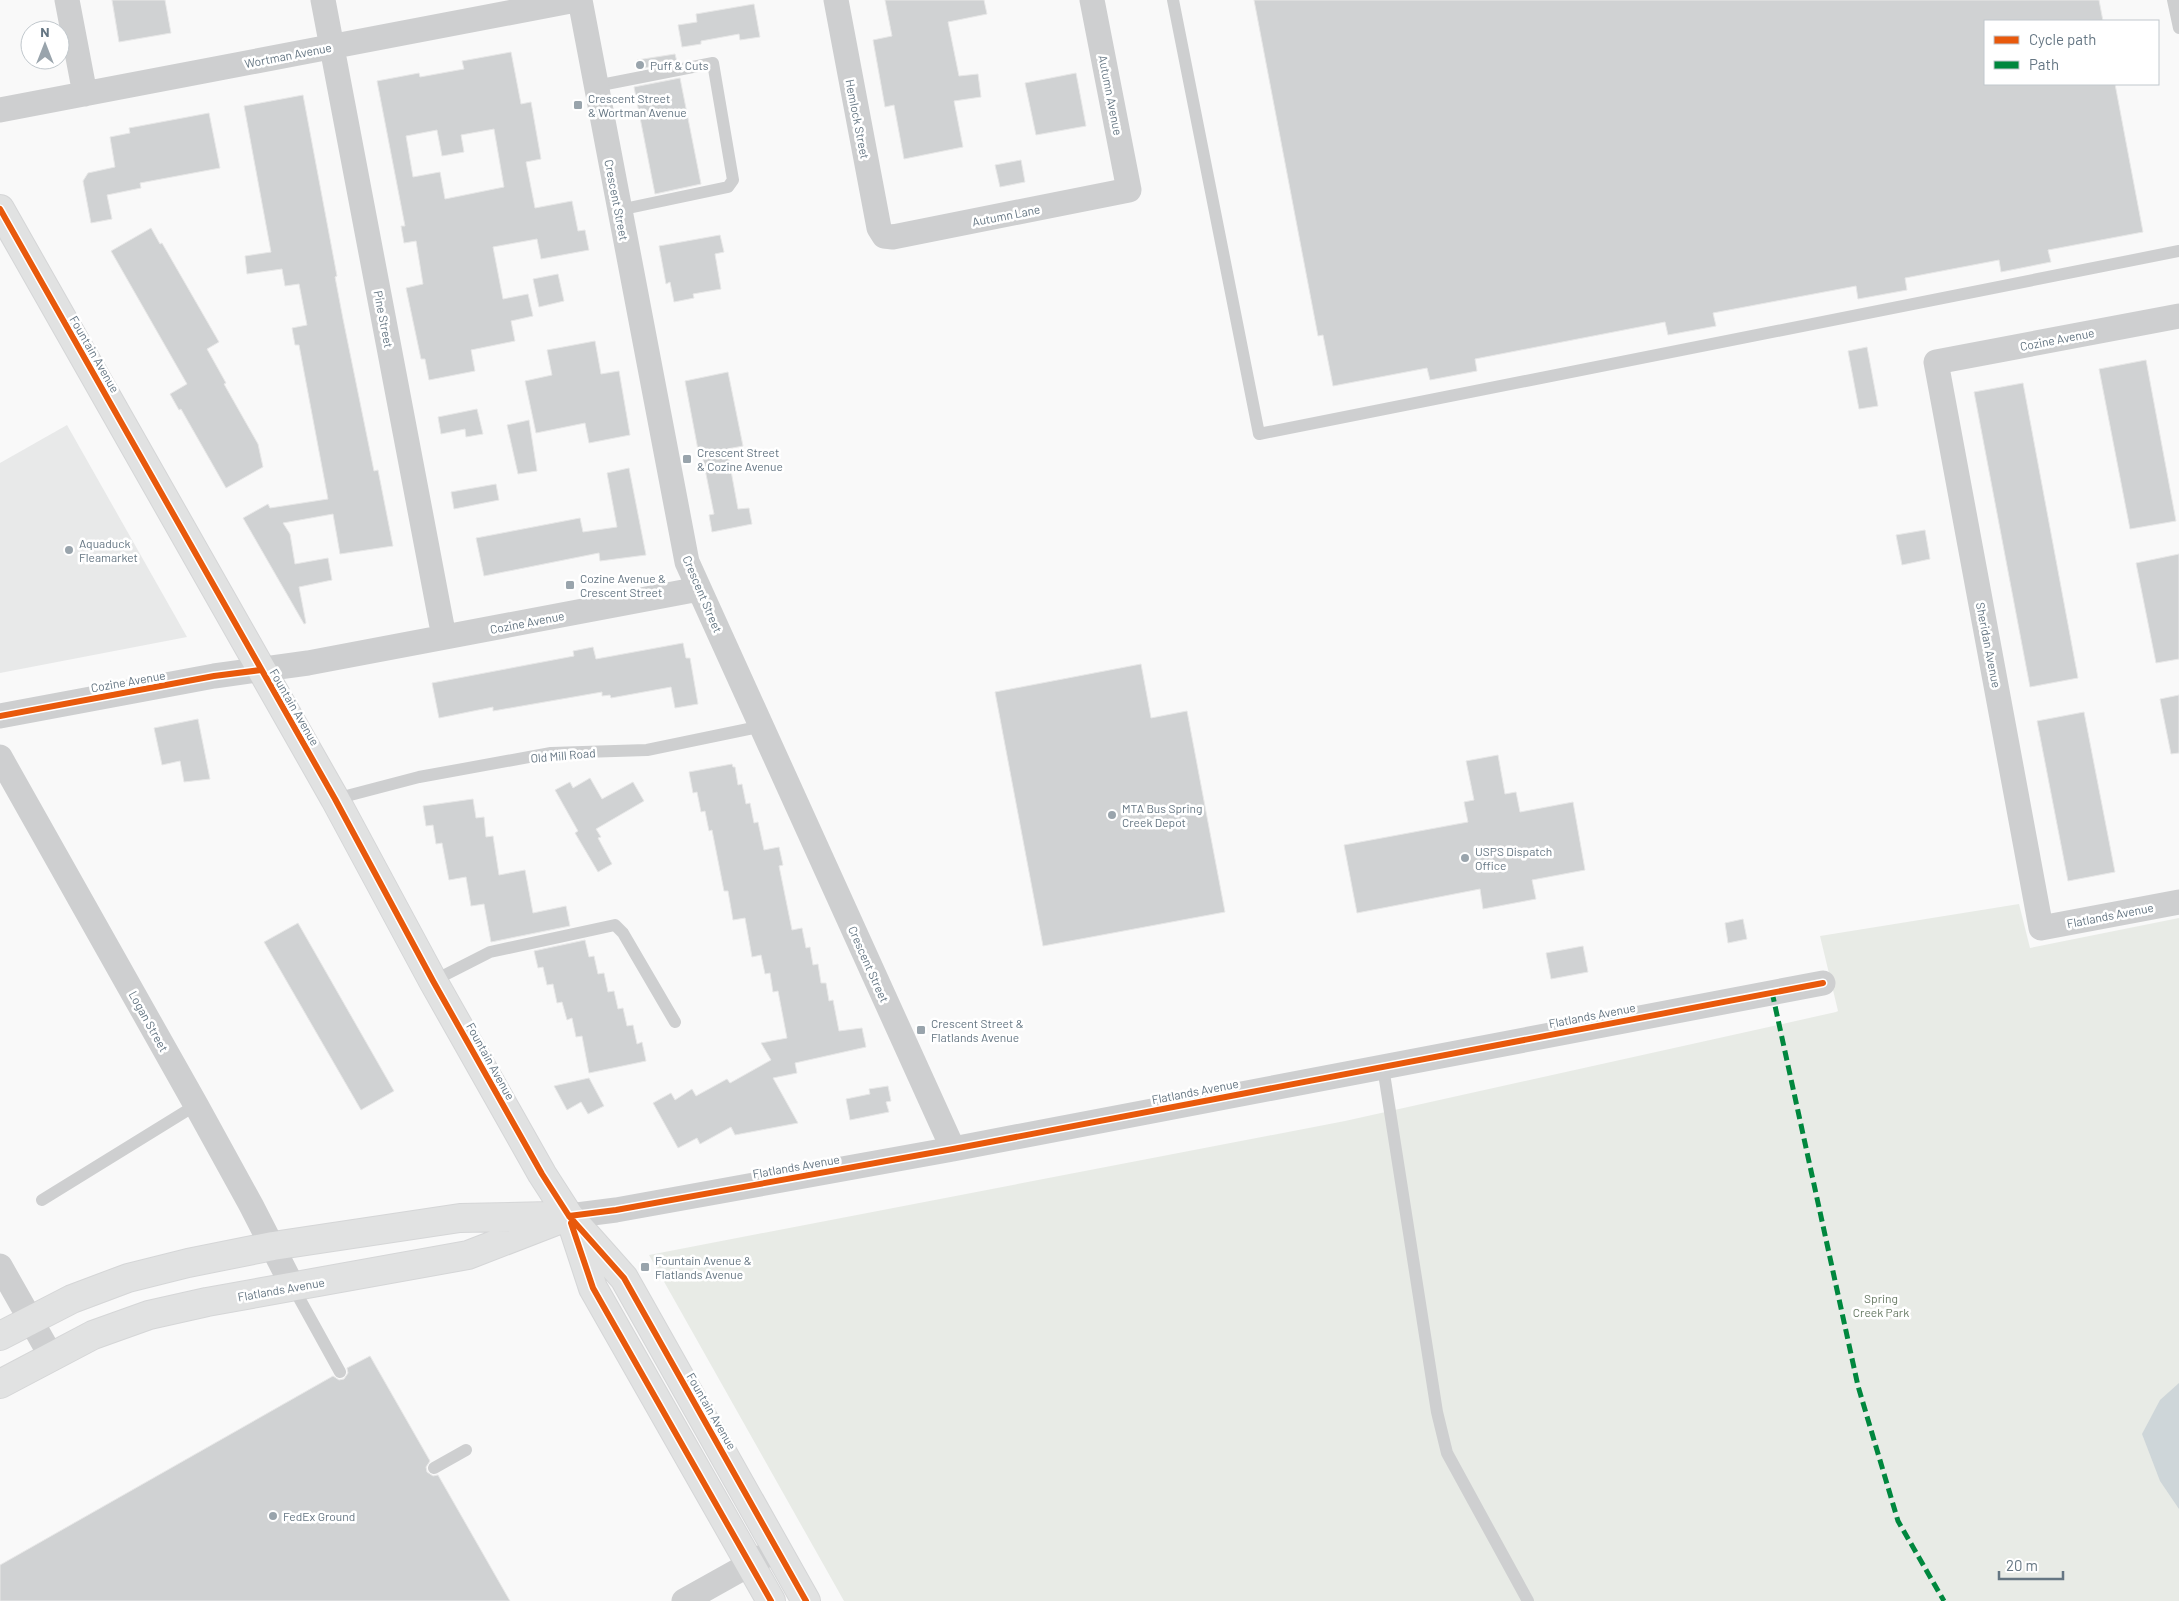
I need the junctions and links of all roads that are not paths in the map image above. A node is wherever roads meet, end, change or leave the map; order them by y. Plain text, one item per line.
1 (67, 0) edge
2 (323, 0) edge
3 (578, 0) edge
4 (836, 0) edge
5 (1092, 0) edge
6 (1173, 0) edge
7 (2173, 0) edge
8 (2179, 28) edge
9 (332, 47) junction
10 (596, 86) junction
11 (85, 94) junction
12 (0, 110) edge
13 (1129, 190) joint
14 (0, 209) edge
15 (619, 210) junction
16 (884, 236) joint
17 (2179, 251) edge
18 (2179, 319) edge
19 (1936, 362) joint
20 (699, 589) junction
21 (444, 637) junction
22 (261, 670) junction
23 (0, 716) edge
24 (762, 726) junction
25 (0, 757) edge
26 (335, 800) junction
27 (2179, 902) edge
28 (2041, 928) joint
29 (433, 981) junction
30 (1823, 983) dead end
31 (675, 1022) dead end
32 (1383, 1067) junction
33 (196, 1104) junction
34 (953, 1149) junction
35 (42, 1200) dead end
36 (569, 1216) junction
37 (273, 1246) junction
38 (0, 1266) edge
39 (293, 1286) junction
40 (30, 1319) junction
41 (0, 1336) edge
42 (51, 1356) junction
43 (340, 1372) dead end
44 (0, 1384) edge
45 (466, 1450) dead end
46 (434, 1468) dead end
47 (777, 1549) junction
48 (750, 1564) junction
49 (684, 1601) edge
50 (771, 1601) edge
51 (806, 1601) edge
52 (1528, 1601) edge

1 - 11 street
2 - 9 street, Pine Street
3 - 9 street, Wortman Avenue
3 - 10 street, Crescent Street
4 - 16 street, Hemlock Street
5 - 13 street, Autumn Avenue
6 - 17 lane
7 - 8 lane
9 - 11 street, Wortman Avenue
9 - 21 street, Pine Street
10 - 15 street, Crescent Street
10 - 15 lane
11 - 12 street, Wortman Avenue
13 - 16 street, Autumn Lane
14 - 22 main road, Fountain Avenue
15 - 20 street, Crescent Street
18 - 19 street, Cozine Avenue
19 - 28 street, Sheridan Avenue
20 - 21 street, Cozine Avenue
20 - 24 street, Crescent Street
21 - 22 street, Cozine Avenue
22 - 23 street, Cozine Avenue
22 - 26 main road, Fountain Avenue
24 - 26 lane, Old Mill Road
24 - 34 street, Crescent Street
25 - 33 street, Logan Street
26 - 29 main road, Fountain Avenue
27 - 28 street, Flatlands Avenue
29 - 31 lane
29 - 36 main road, Fountain Avenue
30 - 32 street, Flatlands Avenue
32 - 34 street, Flatlands Avenue
32 - 52 lane
33 - 35 lane
33 - 37 street, Logan Street
34 - 36 street, Flatlands Avenue
36 - 37 main road, Flatlands Avenue
36 - 39 main road, Flatlands Avenue
36 - 47 main road, Fountain Avenue
36 - 48 main road, Fountain Avenue
37 - 39 street, Logan Street
37 - 40 main road, Flatlands Avenue
38 - 40 street
39 - 42 main road, Flatlands Avenue
39 - 43 lane
40 - 41 main road, Flatlands Avenue
40 - 42 street
42 - 44 main road, Flatlands Avenue
45 - 46 lane
47 - 48 street
47 - 51 main road, Fountain Avenue
48 - 49 street
48 - 50 main road, Fountain Avenue

